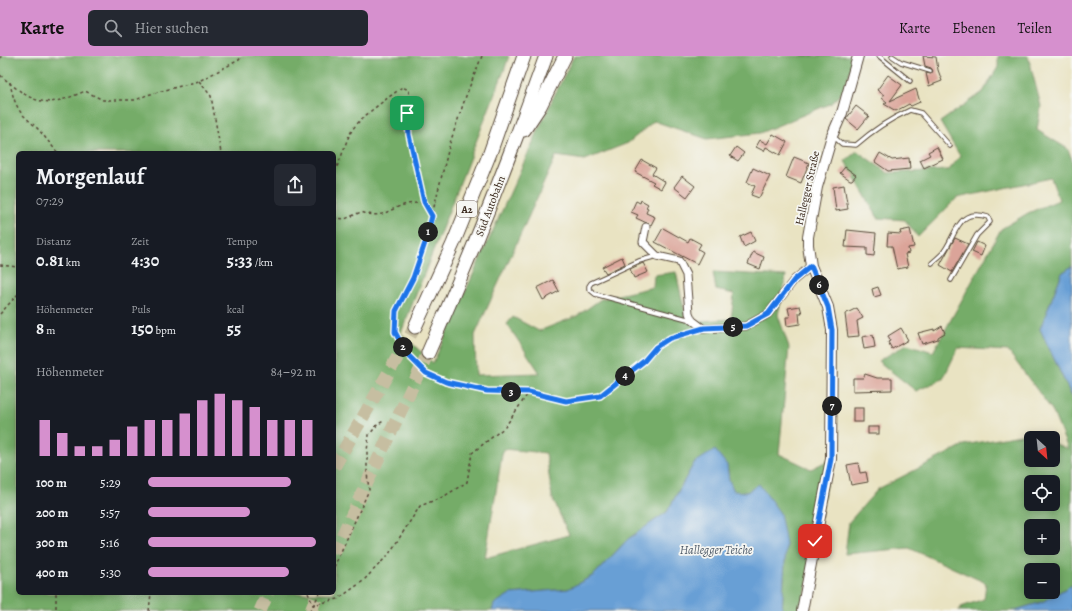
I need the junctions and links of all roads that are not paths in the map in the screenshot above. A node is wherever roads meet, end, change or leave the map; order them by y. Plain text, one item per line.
1 (524, 56) edge
2 (546, 56) edge
3 (565, 56) edge
4 (858, 56) edge
5 (879, 56) edge
6 (892, 56) edge
7 (930, 71) dead end
8 (910, 81) dead end
9 (832, 136) junction
10 (513, 146) junction
11 (950, 146) dead end
12 (646, 227) dead end
13 (657, 256) junction
14 (932, 263) dead end
15 (811, 266) junction
16 (951, 280) dead end
17 (692, 320) junction
18 (415, 327) tunnel mouth
19 (428, 353) tunnel mouth
20 (802, 611) edge

1 - 18 highway, Süd Autobahn / A2
2 - 10 highway, Süd Autobahn / A2
3 - 10 highway
4 - 9 main road, Hallegger Straße
5 - 8 lane
6 - 7 lane
9 - 11 lane
9 - 15 main road, Hallegger Straße
10 - 19 highway, Süd Autobahn / A2
12 - 13 street
13 - 17 street
13 - 17 lane
14 - 16 lane
15 - 17 street
15 - 20 main road, Hallegger Straße

